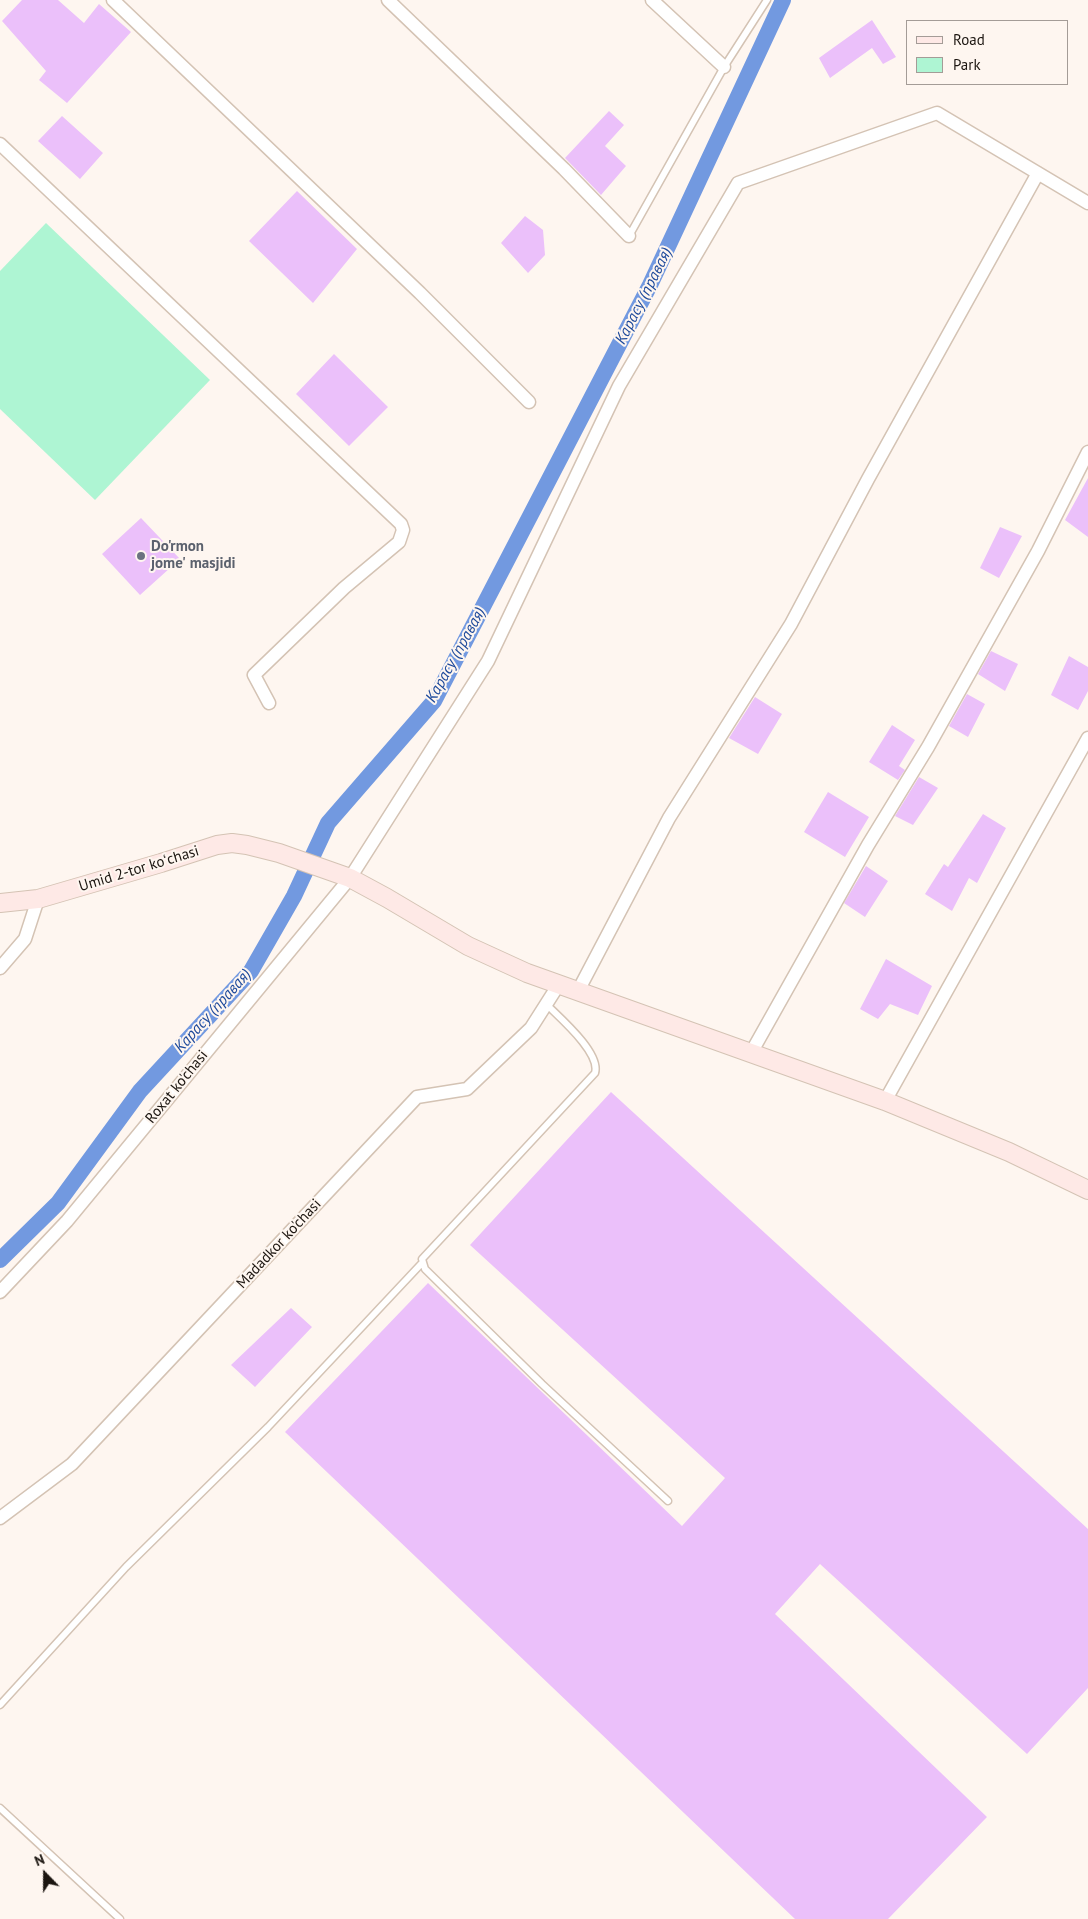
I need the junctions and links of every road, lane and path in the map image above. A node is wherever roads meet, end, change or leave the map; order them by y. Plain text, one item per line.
1 (113, 0) edge
2 (388, 0) edge
3 (652, 0) edge
4 (767, 0) edge
5 (724, 67) junction
6 (0, 144) edge
7 (1038, 173) junction
8 (1088, 203) edge
9 (629, 236) joint
10 (529, 402) dead end
11 (1088, 452) edge
12 (269, 703) dead end
13 (1088, 738) edge
14 (345, 876) junction
15 (38, 899) junction
16 (0, 903) edge
17 (0, 968) edge
18 (559, 984) junction
19 (578, 991) junction
20 (546, 1004) junction
21 (751, 1053) junction
22 (884, 1101) junction
23 (1088, 1190) edge
24 (422, 1263) junction
25 (0, 1292) edge
26 (668, 1501) dead end
27 (0, 1518) edge
28 (0, 1705) edge
29 (0, 1808) edge
30 (120, 1919) edge

1 - 10 street
2 - 9 street
3 - 5 street
4 - 5 lane
5 - 9 lane
6 - 12 street
7 - 8 street
7 - 14 street, Roxat ko'chasi
7 - 19 street
11 - 21 street
13 - 22 street
14 - 15 main road, Umid 2-tor koʻchasi
14 - 18 main road, Umid 2-tor koʻchasi
14 - 25 street, Roxat ko'chasi
15 - 16 main road, Umid 2-tor koʻchasi
15 - 17 street
18 - 19 main road, Umid 2-tor koʻchasi
18 - 20 street, Madadkor ko'chasi
19 - 21 main road, Umid 2-tor koʻchasi
20 - 24 lane
20 - 27 street, Madadkor ko'chasi
21 - 22 main road, Umid 2-tor koʻchasi
22 - 23 main road, Umid 2-tor koʻchasi
24 - 26 lane
24 - 28 lane
29 - 30 lane

